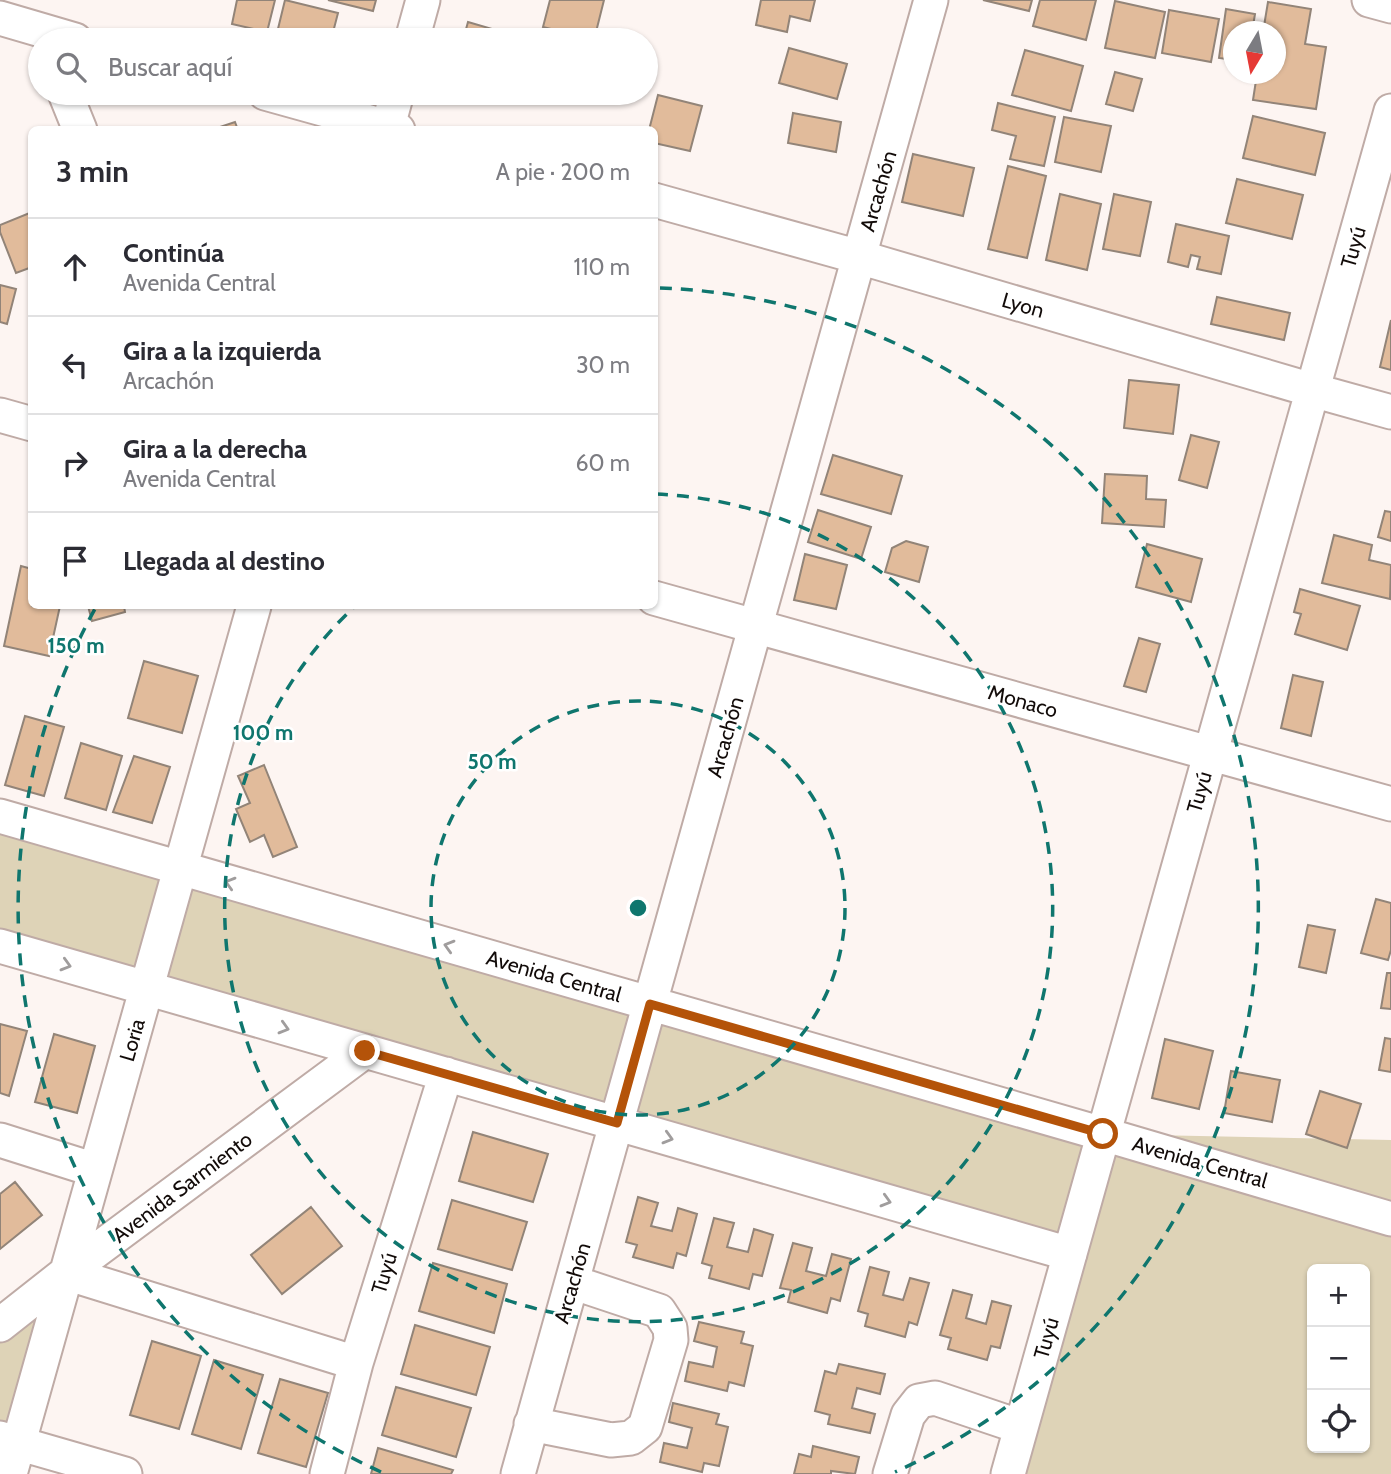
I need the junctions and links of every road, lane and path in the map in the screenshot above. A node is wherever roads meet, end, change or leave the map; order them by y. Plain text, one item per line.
1 (423, 0) edge
2 (931, 0) edge
3 (1369, 0) edge
4 (1391, 6) edge
5 (0, 18) edge
6 (37, 24) edge
7 (415, 28) edge
8 (70, 105) edge
9 (307, 105) edge
10 (395, 105) edge
11 (1391, 111) edge
12 (78, 126) edge
13 (380, 126) edge
14 (392, 126) edge
15 (658, 201) edge
16 (859, 257) junction
17 (1312, 390) junction
18 (1391, 412) edge
19 (0, 415) edge
20 (28, 423) edge
21 (658, 599) edge
22 (253, 609) edge
23 (756, 627) junction
24 (1210, 754) junction
25 (1391, 804) edge
26 (0, 816) edge
27 (180, 868) junction
28 (0, 946) edge
29 (146, 988) junction
30 (650, 1004) junction
31 (365, 1051) junction
32 (446, 1074) junction
33 (617, 1123) junction
34 (1103, 1134) junction
35 (8, 1151) edge
36 (95, 1170) junction
37 (1391, 1219) edge
38 (1070, 1254) junction
39 (66, 1273) junction
40 (572, 1282) junction
41 (0, 1325) edge
42 (356, 1363) junction
43 (531, 1424) junction
44 (1021, 1427) junction
45 (9, 1452) edge
46 (125, 1474) edge
47 (327, 1474) edge
48 (518, 1474) edge
49 (890, 1474) edge
50 (1007, 1474) edge

1 - 7 street
2 - 16 street, Arcachón
3 - 4 street
5 - 6 street
8 - 12 street
9 - 13 street
10 - 14 street
11 - 17 street, Tuyú
15 - 16 street, Lyon
16 - 17 street, Lyon
16 - 23 street, Arcachón
17 - 18 street, Lyon
17 - 24 street, Tuyú
19 - 20 street
21 - 23 street, Monaco
22 - 27 street, Loria
23 - 24 street, Monaco
23 - 30 street, Arcachón
24 - 25 street, Monaco
24 - 34 street, Tuyú
26 - 27 street, Avenida Central
27 - 29 street, Loria
30 -> 27 street, Avenida Central
28 -> 29 street
29 -> 31 street
29 - 36 street, Loria
30 - 33 street, Arcachón
30 - 34 street, Avenida Central
31 - 32 street
31 - 39 street, Avenida Sarmiento
32 - 33 street
32 - 42 street, Tuyú
33 -> 38 street
33 - 40 street, Arcachón
34 - 37 street, Avenida Central
34 - 38 street, Tuyú
35 - 36 street
36 - 39 street, Loria
38 - 44 street, Tuyú
39 - 41 street, Avenida Sarmiento
39 - 42 street
39 - 45 street, Loria
40 - 43 street, Arcachón
40 - 43 street
42 - 47 street, Tuyú
43 - 48 street, Arcachón
44 - 49 street
44 - 50 street, Tuyú
45 - 46 street

